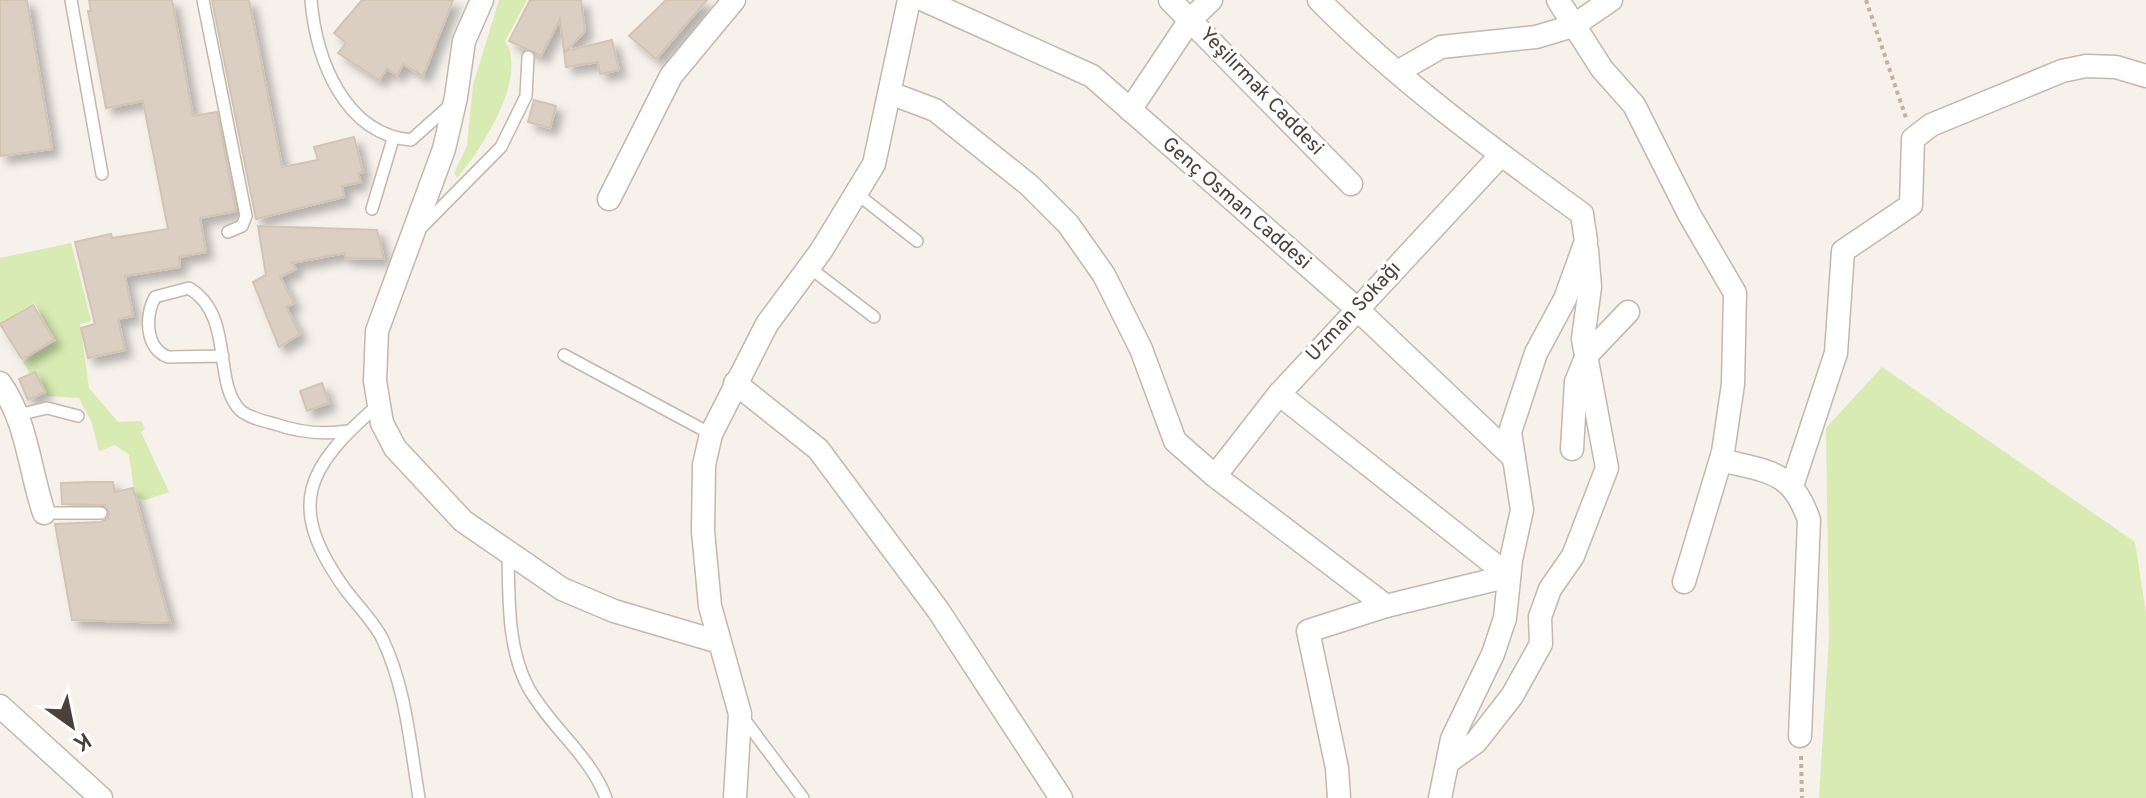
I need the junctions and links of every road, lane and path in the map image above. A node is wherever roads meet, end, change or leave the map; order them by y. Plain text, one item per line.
1 (71, 0) edge
2 (203, 0) edge
3 (311, 0) edge
4 (482, 0) edge
5 (734, 0) edge
6 (909, 0) edge
7 (924, 0) edge
8 (1170, 0) edge
9 (1211, 0) edge
10 (1319, 0) edge
11 (1558, 0) edge
12 (1611, 0) edge
13 (1866, 0) edge
14 (1190, 20) junction
15 (1573, 26) junction
16 (528, 57) dead end
17 (1399, 71) junction
18 (2146, 76) edge
19 (890, 93) junction
20 (456, 97) junction
21 (1130, 110) junction
22 (393, 139) junction
23 (1913, 139) junction
24 (1501, 155) junction
25 (102, 174) dead end
26 (1351, 184) dead end
27 (856, 193) junction
28 (609, 199) dead end
29 (372, 209) dead end
30 (228, 232) dead end
31 (410, 239) junction
32 (917, 241) dead end
33 (1586, 241) junction
34 (810, 268) junction
35 (1356, 308) junction
36 (1628, 312) dead end
37 (874, 317) dead end
38 (564, 355) dead end
39 (1587, 355) junction
40 (223, 356) junction
41 (0, 383) edge
42 (735, 383) junction
43 (1279, 394) junction
44 (379, 405) junction
45 (18, 415) junction
46 (78, 416) dead end
47 (348, 431) junction
48 (711, 434) junction
49 (1572, 449) dead end
50 (1514, 458) junction
51 (1721, 460) junction
52 (1215, 476) junction
53 (1792, 486) junction
54 (44, 513) joint
55 (101, 513) dead end
56 (508, 553) junction
57 (1509, 576) junction
58 (1684, 582) dead end
59 (1386, 606) junction
60 (719, 642) junction
61 (0, 706) edge
62 (740, 714) junction
63 (1800, 736) joint
64 (1448, 762) junction
65 (101, 798) edge
66 (419, 798) edge
67 (606, 798) edge
68 (735, 798) edge
69 (803, 798) edge
70 (1061, 798) edge
71 (1339, 798) edge
72 (1440, 798) edge
73 (1802, 798) edge

1 - 25 lane
2 - 30 lane
3 - 22 lane
4 - 20 street
5 - 28 street
6 - 19 street
7 - 21 street, Genç Osman Caddesi
8 - 14 street, Yeşilırmak Caddesi
9 - 14 street
10 - 17 street
11 - 15 street
12 - 15 street
13 - 23 path
14 - 21 street
14 - 26 street, Yeşilırmak Caddesi
15 - 17 street
15 - 51 street
16 - 31 lane
17 - 24 street
18 - 23 street
19 - 27 street
19 - 52 street
20 - 22 lane
20 - 31 street
21 - 35 street, Genç Osman Caddesi
22 - 29 lane
23 - 53 street
24 - 33 street
24 - 35 street, Uzman Sokağı
27 - 32 lane
27 - 34 street
31 - 44 street
33 - 39 street
33 - 50 street
34 - 37 lane
34 - 42 street
35 - 43 street, Uzman Sokağı
35 - 50 street, Genç Osman Caddesi
36 - 39 street
38 - 48 lane
39 - 49 street
39 - 64 street
40 - 40 lane
40 - 47 lane
41 - 45 street
42 - 48 street
42 - 70 street
43 - 52 street, Uzman Sokağı
43 - 57 street
44 - 47 lane
44 - 56 street
45 - 46 lane
45 - 54 street
47 - 66 lane
48 - 60 street
50 - 57 street
51 - 53 street
51 - 58 street
52 - 59 street
53 - 63 street
54 - 55 lane
56 - 60 street
56 - 67 lane
57 - 59 street
57 - 64 street
59 - 71 street
60 - 62 street
61 - 65 street
62 - 68 street
62 - 69 lane
63 - 73 path
64 - 72 street

